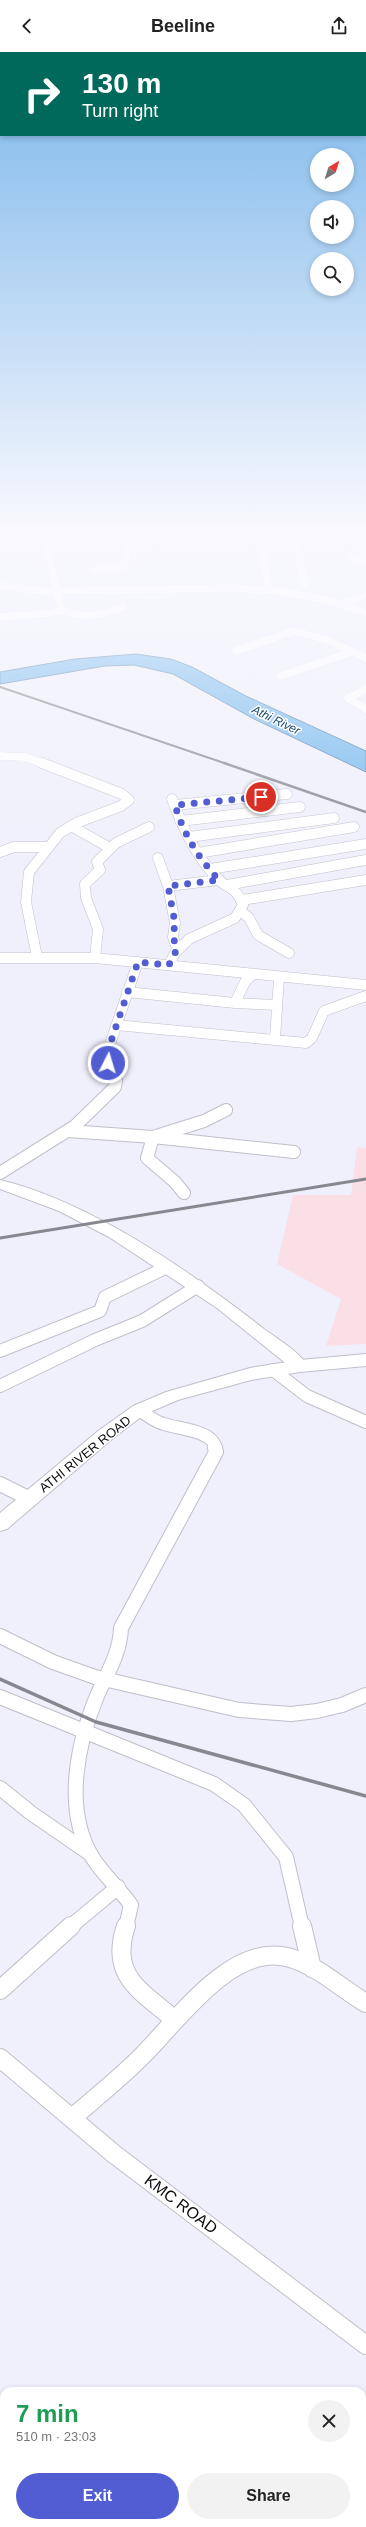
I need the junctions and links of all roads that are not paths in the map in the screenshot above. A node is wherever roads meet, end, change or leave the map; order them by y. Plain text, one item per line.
1 (275, 638) edge
2 (319, 638) edge
3 (236, 651) dead end
4 (352, 652) junction
5 (366, 658) edge
6 (281, 676) dead end
7 (366, 689) edge
8 (366, 708) edge
9 (0, 756) edge
10 (287, 794) dead end
11 (300, 807) dead end
12 (334, 818) dead end
13 (180, 821) junction
14 (71, 826) junction
15 (149, 827) dead end
16 (354, 827) dead end
17 (189, 837) junction
18 (366, 844) edge
19 (49, 847) junction
20 (110, 848) junction
21 (0, 852) edge
22 (198, 853) junction
23 (158, 858) dead end
24 (366, 860) edge
25 (210, 869) junction
26 (366, 880) edge
27 (223, 882) junction
28 (168, 886) junction
29 (242, 900) junction
30 (241, 911) junction
31 (177, 949) junction
32 (290, 953) dead end
33 (37, 957) junction
34 (0, 958) edge
35 (95, 958) junction
36 (138, 962) junction
37 (169, 965) junction
38 (252, 975) junction
39 (279, 978) junction
40 (366, 985) edge
41 (127, 992) junction
42 (366, 996) edge
43 (235, 1003) junction
44 (277, 1005) junction
45 (116, 1025) junction
46 (275, 1039) junction
47 (226, 1110) dead end
48 (68, 1131) junction
49 (153, 1137) junction
50 (294, 1152) dead end
51 (0, 1173) edge
52 (0, 1184) edge
53 (184, 1193) dead end
54 (167, 1267) junction
55 (198, 1286) junction
56 (0, 1351) edge
57 (366, 1360) edge
58 (300, 1366) junction
59 (273, 1370) junction
60 (0, 1386) edge
61 (139, 1410) junction
62 (366, 1422) edge
63 (0, 1484) edge
64 (30, 1499) junction
65 (0, 1524) edge
66 (0, 1636) edge
67 (104, 1680) junction
68 (366, 1695) edge
69 (0, 1697) edge
70 (85, 1734) junction
71 (0, 1788) edge
72 (90, 1854) junction
73 (118, 1887) junction
74 (312, 1968) junction
75 (0, 1990) edge
76 (366, 2003) edge
77 (174, 2020) junction
78 (0, 2058) edge
79 (72, 2118) junction
80 (366, 2345) edge

1 - 3 street
2 - 4 street
4 - 5 street
4 - 6 street
7 - 8 street
9 - 14 street
10 - 13 street
11 - 13 street
12 - 17 street
13 - 17 street
14 - 19 street
14 - 20 street
15 - 20 street
16 - 22 street
17 - 22 street
18 - 25 street
19 - 21 street
19 - 33 street
20 - 35 street
22 - 25 street
23 - 28 street
24 - 27 street
25 - 27 street
26 - 29 street
27 - 28 street
27 - 29 street
28 - 31 street
29 - 30 street
30 - 31 street
30 - 32 street
31 - 37 street
33 - 34 street
33 - 35 street
35 - 36 street
36 - 37 street
36 - 41 street
37 - 38 street
38 - 39 street
38 - 43 street
39 - 40 street
39 - 44 street
41 - 43 street
41 - 45 street
42 - 46 street
43 - 44 street
44 - 46 street
45 - 46 street
45 - 48 street
47 - 49 street
48 - 49 street
48 - 51 street
49 - 50 street
49 - 53 street
52 - 54 street
54 - 55 street
54 - 56 street
55 - 58 street
55 - 60 street
57 - 58 main road, ATHI RIVER ROAD
58 - 59 main road, ATHI RIVER ROAD
59 - 61 main road, ATHI RIVER ROAD
59 - 62 street
61 - 64 main road, ATHI RIVER ROAD
61 - 67 street
63 - 64 street
64 - 65 main road, ATHI RIVER ROAD
66 - 67 street
67 - 68 street
67 - 70 street
69 - 70 street
70 - 72 street
70 - 74 street
71 - 72 street
72 - 73 street
73 - 75 street
73 - 77 street
74 - 76 street
74 - 77 street
77 - 79 street
78 - 79 street, KMC ROAD
79 - 80 street, KMC ROAD

